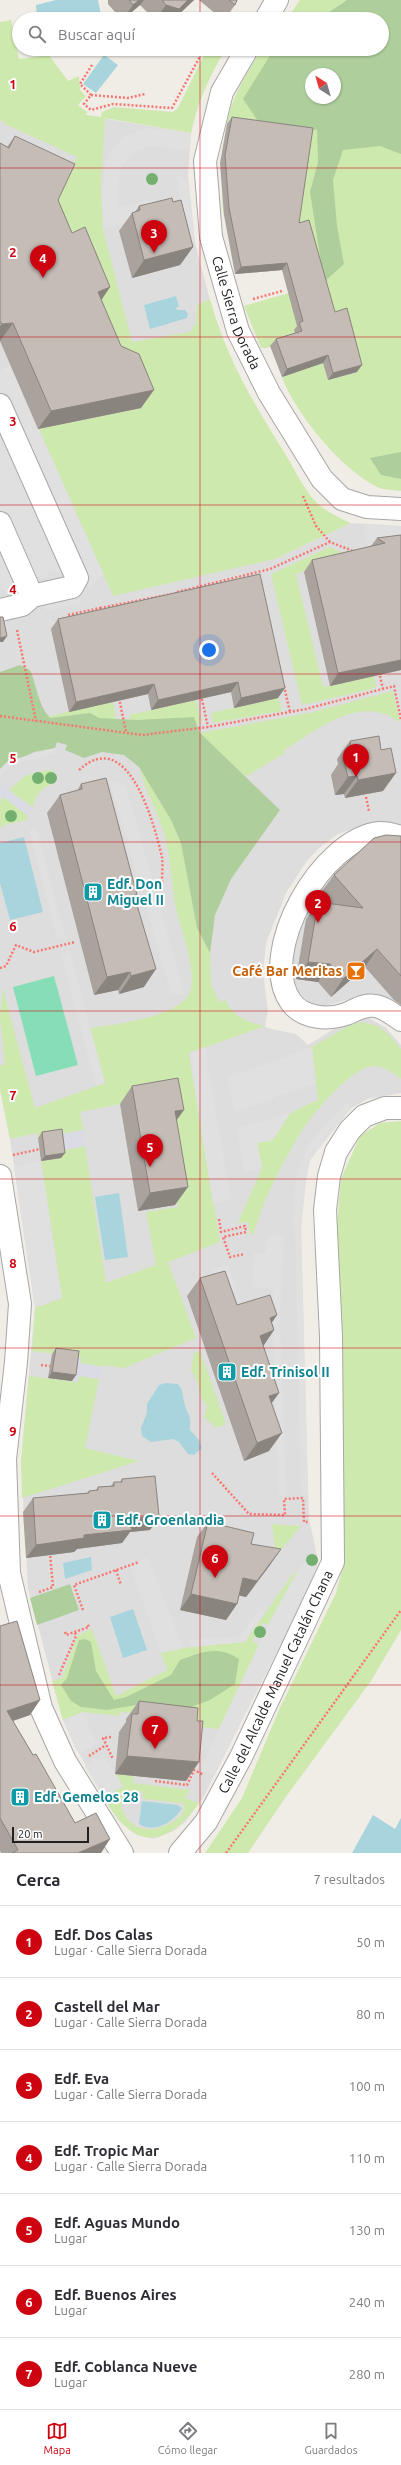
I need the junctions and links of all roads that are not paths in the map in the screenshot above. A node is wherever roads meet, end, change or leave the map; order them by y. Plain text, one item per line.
1 (277, 0) edge
2 (270, 12) edge
3 (243, 56) edge
4 (0, 405) edge
5 (401, 509) edge
6 (0, 524) edge
7 (32, 596) junction
8 (0, 610) edge
9 (401, 837) edge
10 (401, 1020) edge
11 (401, 1108) edge
12 (0, 1176) edge
13 (122, 1853) edge
14 (180, 1853) edge

1 - 2 street
3 - 5 street, Calle Sierra Dorada
4 - 7 street
6 - 7 street
7 - 8 street
9 - 10 street
11 - 14 street, Calle del Alcalde Manuel Catalán Chana
12 - 13 street

